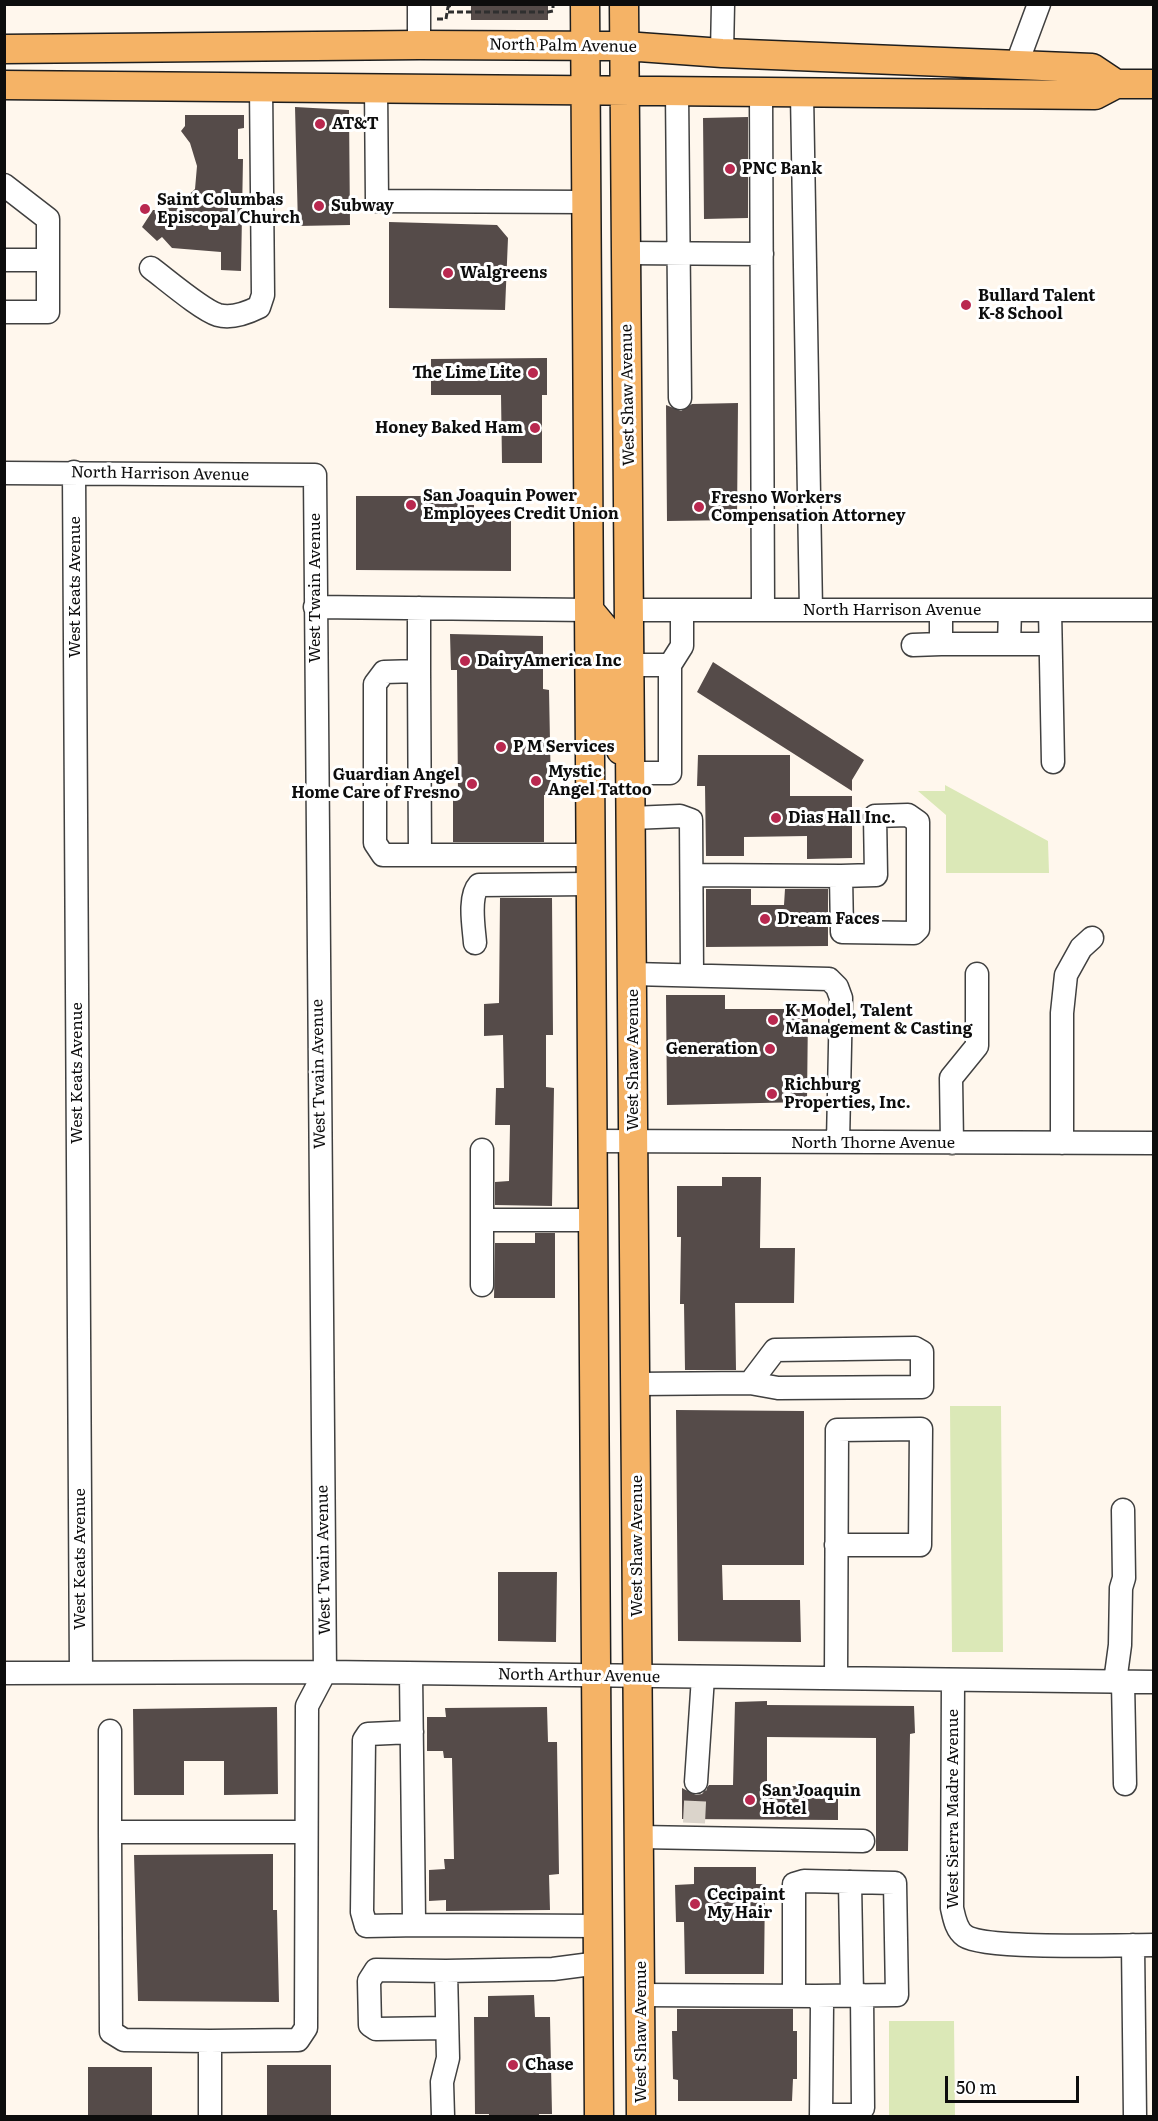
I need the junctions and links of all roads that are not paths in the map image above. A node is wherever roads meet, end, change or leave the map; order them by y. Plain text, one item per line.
1 (585, 4) edge
2 (624, 4) edge
3 (723, 4) edge
4 (1039, 4) edge
5 (427, 12) edge
6 (419, 45) junction
7 (625, 46) junction
8 (585, 47) junction
9 (4, 49) edge
10 (722, 53) junction
11 (1016, 66) junction
12 (1116, 84) junction
13 (1154, 84) edge
14 (4, 85) edge
15 (261, 86) junction
16 (376, 87) junction
17 (585, 90) junction
18 (625, 90) junction
19 (677, 92) junction
20 (761, 93) junction
21 (802, 94) junction
22 (4, 184) edge
23 (586, 202) junction
24 (627, 253) junction
25 (678, 253) junction
26 (762, 254) junction
27 (4, 260) edge
28 (48, 260) junction
29 (151, 268) dead end
30 (4, 312) edge
31 (680, 398) dead end
32 (4, 472) edge
33 (74, 472) junction
34 (315, 476) joint
35 (587, 506) junction
36 (315, 607) junction
37 (419, 609) junction
38 (589, 610) junction
39 (630, 610) junction
40 (682, 610) junction
41 (763, 610) junction
42 (811, 610) junction
43 (941, 610) junction
44 (1010, 610) junction
45 (1050, 610) junction
46 (1154, 610) edge
47 (942, 644) junction
48 (1009, 644) junction
49 (1040, 644) dead end
50 (913, 645) dead end
51 (631, 665) junction
52 (670, 665) junction
53 (419, 671) junction
54 (1053, 762) dead end
55 (632, 780) junction
56 (632, 818) junction
57 (420, 855) junction
58 (590, 855) junction
59 (692, 875) junction
60 (842, 876) junction
61 (590, 884) junction
62 (1092, 938) dead end
63 (474, 943) dead end
64 (633, 974) junction
65 (692, 974) junction
66 (977, 974) dead end
67 (592, 1141) junction
68 (634, 1141) junction
69 (838, 1142) junction
70 (952, 1143) junction
71 (1062, 1143) junction
72 (1154, 1143) edge
73 (482, 1150) dead end
74 (483, 1220) junction
75 (593, 1220) junction
76 (482, 1286) dead end
77 (750, 1383) junction
78 (636, 1384) junction
79 (1123, 1510) dead end
80 (836, 1545) junction
81 (325, 1672) junction
82 (4, 1673) edge
83 (81, 1673) junction
84 (411, 1674) junction
85 (597, 1676) junction
86 (836, 1676) junction
87 (638, 1677) junction
88 (703, 1677) junction
89 (953, 1680) junction
90 (1119, 1682) junction
91 (1154, 1682) edge
92 (110, 1731) dead end
93 (412, 1732) junction
94 (696, 1782) tunnel mouth
95 (1125, 1784) dead end
96 (110, 1832) junction
97 (306, 1832) junction
98 (640, 1837) junction
99 (863, 1841) dead end
100 (850, 1882) junction
101 (419, 1925) junction
102 (599, 1926) junction
103 (1143, 1945) edge
104 (599, 1963) junction
105 (446, 1971) junction
106 (641, 1995) junction
107 (857, 1995) junction
108 (805, 1996) junction
109 (447, 2028) junction
110 (210, 2041) junction
111 (210, 2116) edge
112 (443, 2116) edge
113 (599, 2116) edge
114 (641, 2116) edge
115 (821, 2116) edge
116 (1135, 2116) edge

1 - 8 main road
2 - 7 main road, West Shaw Avenue
3 - 10 street
4 - 11 street
5 - 6 street
6 - 8 main road, North Palm Avenue
6 - 9 main road, North Palm Avenue
7 - 8 main road, North Palm Avenue
7 - 10 main road, North Palm Avenue
7 - 18 main road, West Shaw Avenue
8 - 17 main road
10 - 11 main road, North Palm Avenue
11 - 12 main road, North Palm Avenue
12 - 13 main road
12 - 21 main road
14 - 15 main road
15 - 16 main road
15 - 29 street
16 - 17 main road
16 - 23 street
17 - 18 main road
17 - 23 main road
18 - 19 main road
18 - 24 main road, West Shaw Avenue
19 - 20 main road
19 - 25 street
20 - 21 main road
20 - 26 street
21 - 42 street
22 - 28 street
23 - 35 main road
24 - 25 street
24 - 39 main road, West Shaw Avenue
25 - 26 street
25 - 31 street
26 - 41 street
27 - 28 street
28 - 30 street
32 - 33 street, North Harrison Avenue
33 - 34 street, North Harrison Avenue
33 - 83 street, West Keats Avenue
34 - 36 street, West Twain Avenue
35 - 38 main road
35 - 39 main road
36 - 37 street
36 - 81 street, West Twain Avenue
37 - 38 street
37 - 53 street
38 - 55 main road
38 - 58 main road
39 - 40 street, North Harrison Avenue
39 - 51 main road, West Shaw Avenue
40 - 41 street, North Harrison Avenue
40 - 52 street
41 - 42 street, North Harrison Avenue
42 - 43 street, North Harrison Avenue
43 - 44 street, North Harrison Avenue
43 - 47 street
44 - 45 street, North Harrison Avenue
44 - 48 street
45 - 46 street, North Harrison Avenue
45 - 54 street
47 - 48 street
47 - 50 street
48 - 49 street
51 - 52 street
51 - 55 main road, West Shaw Avenue
52 - 55 street
53 - 57 street
53 - 57 street
55 - 56 main road, West Shaw Avenue
56 - 59 street
56 - 64 main road, West Shaw Avenue
57 - 58 street
58 - 61 main road
59 - 60 street
59 - 65 street
60 - 60 street
61 - 63 street
61 - 67 main road
62 - 71 street
64 - 65 street
64 - 68 main road, West Shaw Avenue
65 - 69 street
66 - 70 street
67 - 68 street, North Thorne Avenue
67 - 75 main road
68 - 69 street, North Thorne Avenue
68 - 78 main road, West Shaw Avenue
69 - 70 street, North Thorne Avenue
70 - 71 street, North Thorne Avenue
71 - 72 street, North Thorne Avenue
73 - 74 street
74 - 75 street
74 - 76 street
75 - 85 main road
77 - 77 street
77 - 78 street
78 - 87 main road, West Shaw Avenue
79 - 90 street
80 - 80 street
80 - 86 street
81 - 83 street, North Arthur Avenue
81 - 84 street, North Arthur Avenue
81 - 97 street
82 - 83 street, North Arthur Avenue
84 - 85 street, North Arthur Avenue
84 - 93 street
85 - 87 street, North Arthur Avenue
85 - 102 main road
86 - 88 street, North Arthur Avenue
86 - 89 street, North Arthur Avenue
87 - 88 street, North Arthur Avenue
87 - 98 main road, West Shaw Avenue
88 - 94 street
89 - 90 street, North Arthur Avenue
89 - 103 street, West Sierra Madre Avenue
90 - 91 street, North Arthur Avenue
90 - 95 street
92 - 96 street
93 - 101 street
93 - 101 street
96 - 97 street
96 - 110 street
97 - 110 street
98 - 99 street
98 - 106 main road, West Shaw Avenue
100 - 107 street
100 - 107 street
100 - 108 street
101 - 102 street
102 - 104 main road
103 - 116 street
104 - 105 street
104 - 113 main road
105 - 109 street
105 - 109 street
106 - 108 street
106 - 114 main road, West Shaw Avenue
107 - 108 street
107 - 115 street
108 - 115 street
109 - 112 street
110 - 111 street

